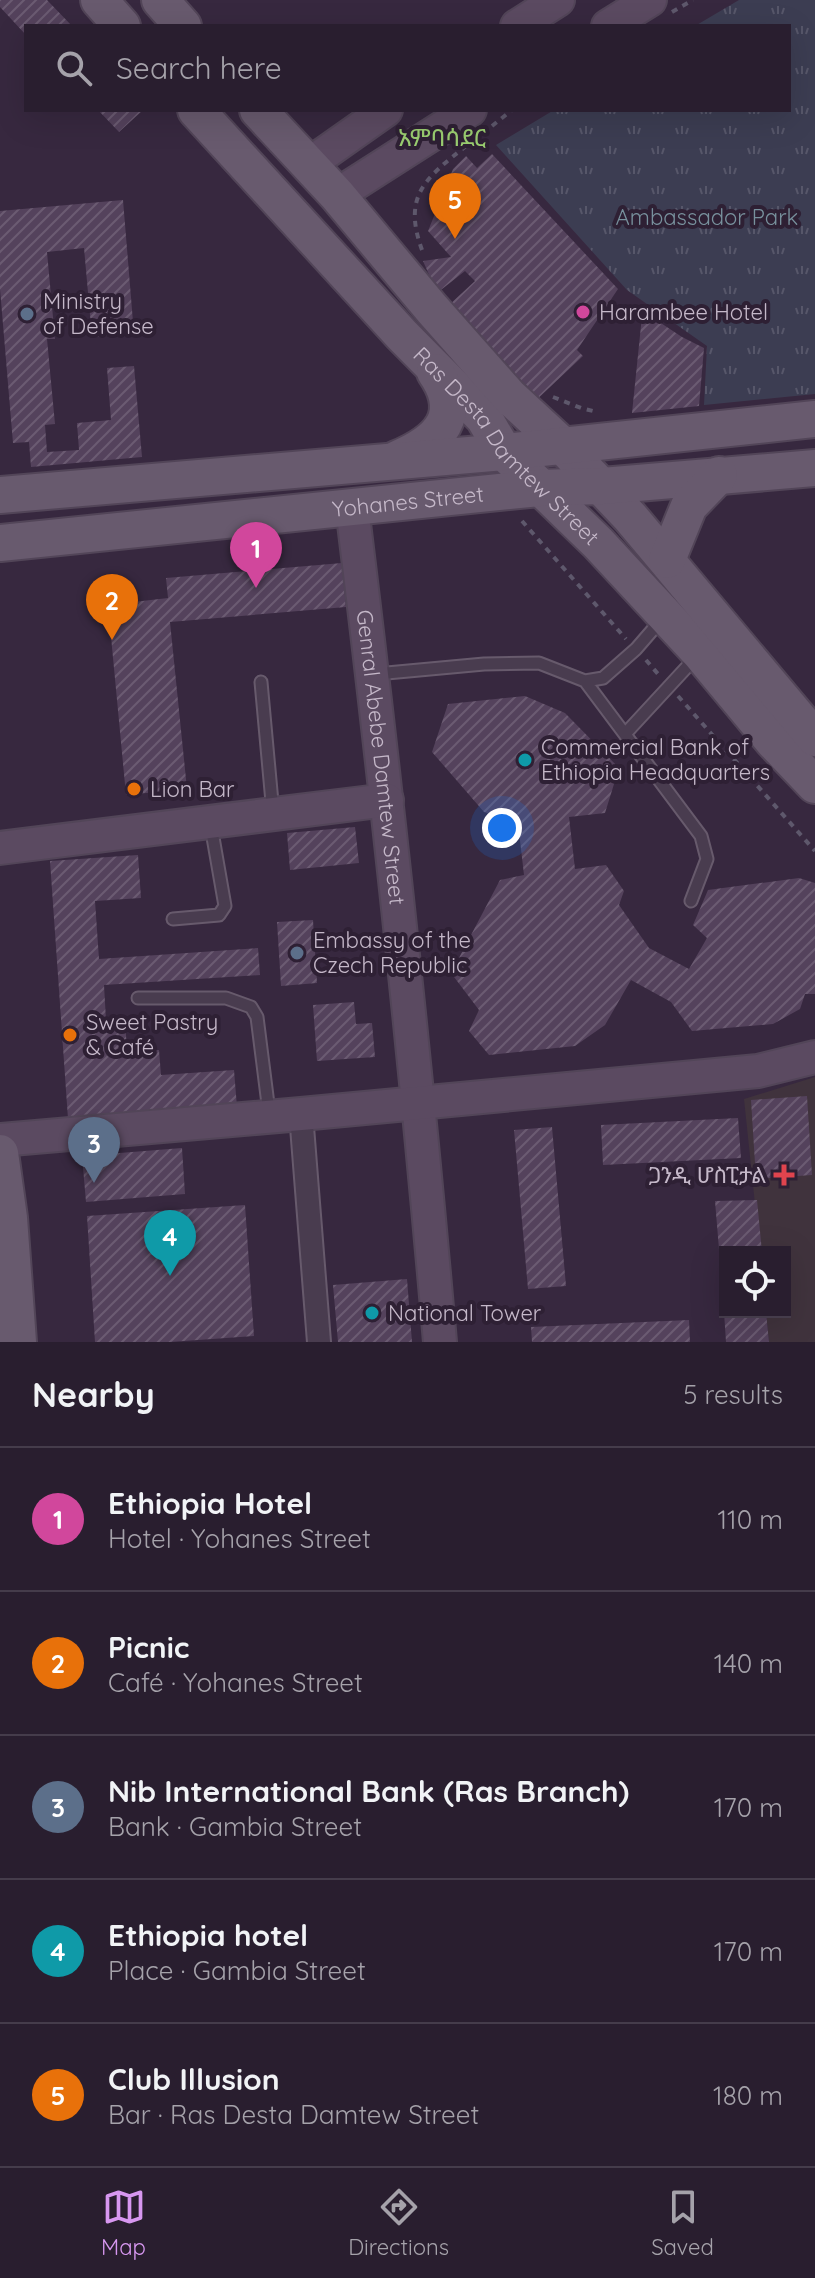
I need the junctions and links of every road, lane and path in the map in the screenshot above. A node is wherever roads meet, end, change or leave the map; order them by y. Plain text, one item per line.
1 (99, 0) edge
2 (160, 0) edge
3 (558, 0) edge
4 (650, 0) edge
5 (120, 24) edge
6 (181, 24) edge
7 (520, 24) edge
8 (611, 24) edge
9 (198, 112) edge
10 (260, 112) edge
11 (383, 112) edge
12 (508, 112) edge
13 (478, 126) edge
14 (308, 165) junction
15 (337, 195) junction
16 (429, 260) dead end
17 (432, 367) junction
18 (551, 396) dead end
19 (610, 415) dead end
20 (803, 420) edge
21 (562, 445) junction
22 (504, 452) junction
23 (391, 462) junction
24 (815, 468) edge
25 (719, 475) junction
26 (602, 486) junction
27 (539, 488) junction
28 (0, 495) edge
29 (352, 507) junction
30 (0, 543) edge
31 (667, 560) junction
32 (665, 616) junction
33 (700, 653) junction
34 (372, 675) junction
35 (585, 681) junction
36 (261, 682) dead end
37 (625, 734) junction
38 (815, 738) edge
39 (815, 785) edge
40 (387, 800) junction
41 (273, 814) junction
42 (210, 822) junction
43 (0, 848) edge
44 (691, 901) dead end
45 (173, 919) dead end
46 (138, 998) dead end
47 (815, 1057) edge
48 (420, 1103) junction
49 (285, 1116) junction
50 (0, 1140) edge
51 (0, 1153) edge
52 (18, 1342) edge
53 (319, 1342) edge
54 (440, 1342) edge

1 - 5 main road
2 - 6 main road
3 - 7 main road
4 - 8 main road
9 - 17 main road, Ras Desta Damtew Street
10 - 14 main road, Ras Desta Damtew Street
11 - 14 main road
12 - 13 path
13 - 15 main road
13 - 16 path
14 - 15 main road, Ras Desta Damtew Street
15 - 21 main road, Ras Desta Damtew Street
17 - 22 main road, Ras Desta Damtew Street
17 - 23 main road
18 - 19 path
20 - 21 main road, Yohanes Street
21 - 22 main road, Yohanes Street
21 - 26 main road, Ras Desta Damtew Street
22 - 23 main road, Yohanes Street
22 - 27 main road, Ras Desta Damtew Street
23 - 28 main road, Yohanes Street
24 - 25 main road, Yohanes Street
25 - 26 main road, Yohanes Street
25 - 31 main road
26 - 27 main road, Yohanes Street
26 - 31 main road, Ras Desta Damtew Street
27 - 29 main road, Yohanes Street
27 - 32 main road, Ras Desta Damtew Street
29 - 30 main road, Yohanes Street
29 - 34 main road, Genral Abebe Damtew Street
31 - 38 main road, Ras Desta Damtew Street
32 - 33 main road, Ras Desta Damtew Street
32 - 35 lane
33 - 37 lane
33 - 39 main road, Ras Desta Damtew Street
34 - 35 lane
34 - 40 main road, Genral Abebe Damtew Street
35 - 37 lane
36 - 41 lane
37 - 44 lane
40 - 41 main road
40 - 48 main road, Genral Abebe Damtew Street
41 - 42 main road
42 - 43 main road
42 - 45 lane
46 - 49 lane
47 - 48 main road
48 - 49 main road
48 - 54 main road, Genral Abebe Damtew Street
49 - 50 main road
49 - 53 street
51 - 52 main road

